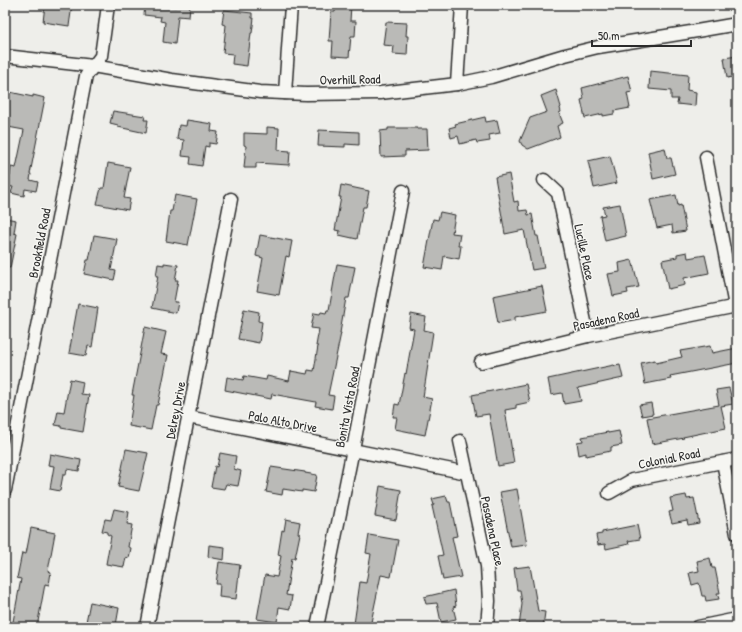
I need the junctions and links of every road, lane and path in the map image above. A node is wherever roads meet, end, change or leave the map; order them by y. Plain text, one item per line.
1 (108, 5) edge
2 (291, 5) edge
3 (462, 5) edge
4 (737, 24) edge
5 (5, 56) edge
6 (93, 66) junction
7 (457, 84) junction
8 (285, 93) junction
9 (706, 157) dead end
10 (544, 180) dead end
11 (403, 191) dead end
12 (231, 199) dead end
13 (736, 306) edge
14 (588, 336) junction
15 (481, 362) dead end
16 (188, 417) junction
17 (11, 431) edge
18 (460, 441) dead end
19 (353, 449) junction
20 (737, 459) edge
21 (723, 462) junction
22 (467, 473) junction
23 (5, 490) edge
24 (609, 493) dead end
25 (737, 534) edge
26 (737, 619) edge
27 (147, 627) edge
28 (318, 627) edge
29 (487, 627) edge
30 (698, 627) edge

1 - 6 street, Brookfield Road
2 - 8 street
3 - 7 street
4 - 7 street, Overhill Road
5 - 6 street, Overhill Road
6 - 8 street, Overhill Road
6 - 17 street, Brookfield Road
7 - 8 street, Overhill Road
9 - 13 street
10 - 14 street, Lucille Place
11 - 19 street, Bonita Vista Road
12 - 16 street, Delrey Drive
13 - 14 street, Pasadena Road
14 - 15 street, Pasadena Road
16 - 19 street, Palo Alto Drive
16 - 27 street, Delrey Drive
17 - 23 street, Brookfield Road
18 - 22 street, Pasadena Place
19 - 22 street, Palo Alto Drive
19 - 28 street, Bonita Vista Road
20 - 21 street, Colonial Road
21 - 24 street, Colonial Road
21 - 25 street
22 - 29 street, Pasadena Place
26 - 30 street

